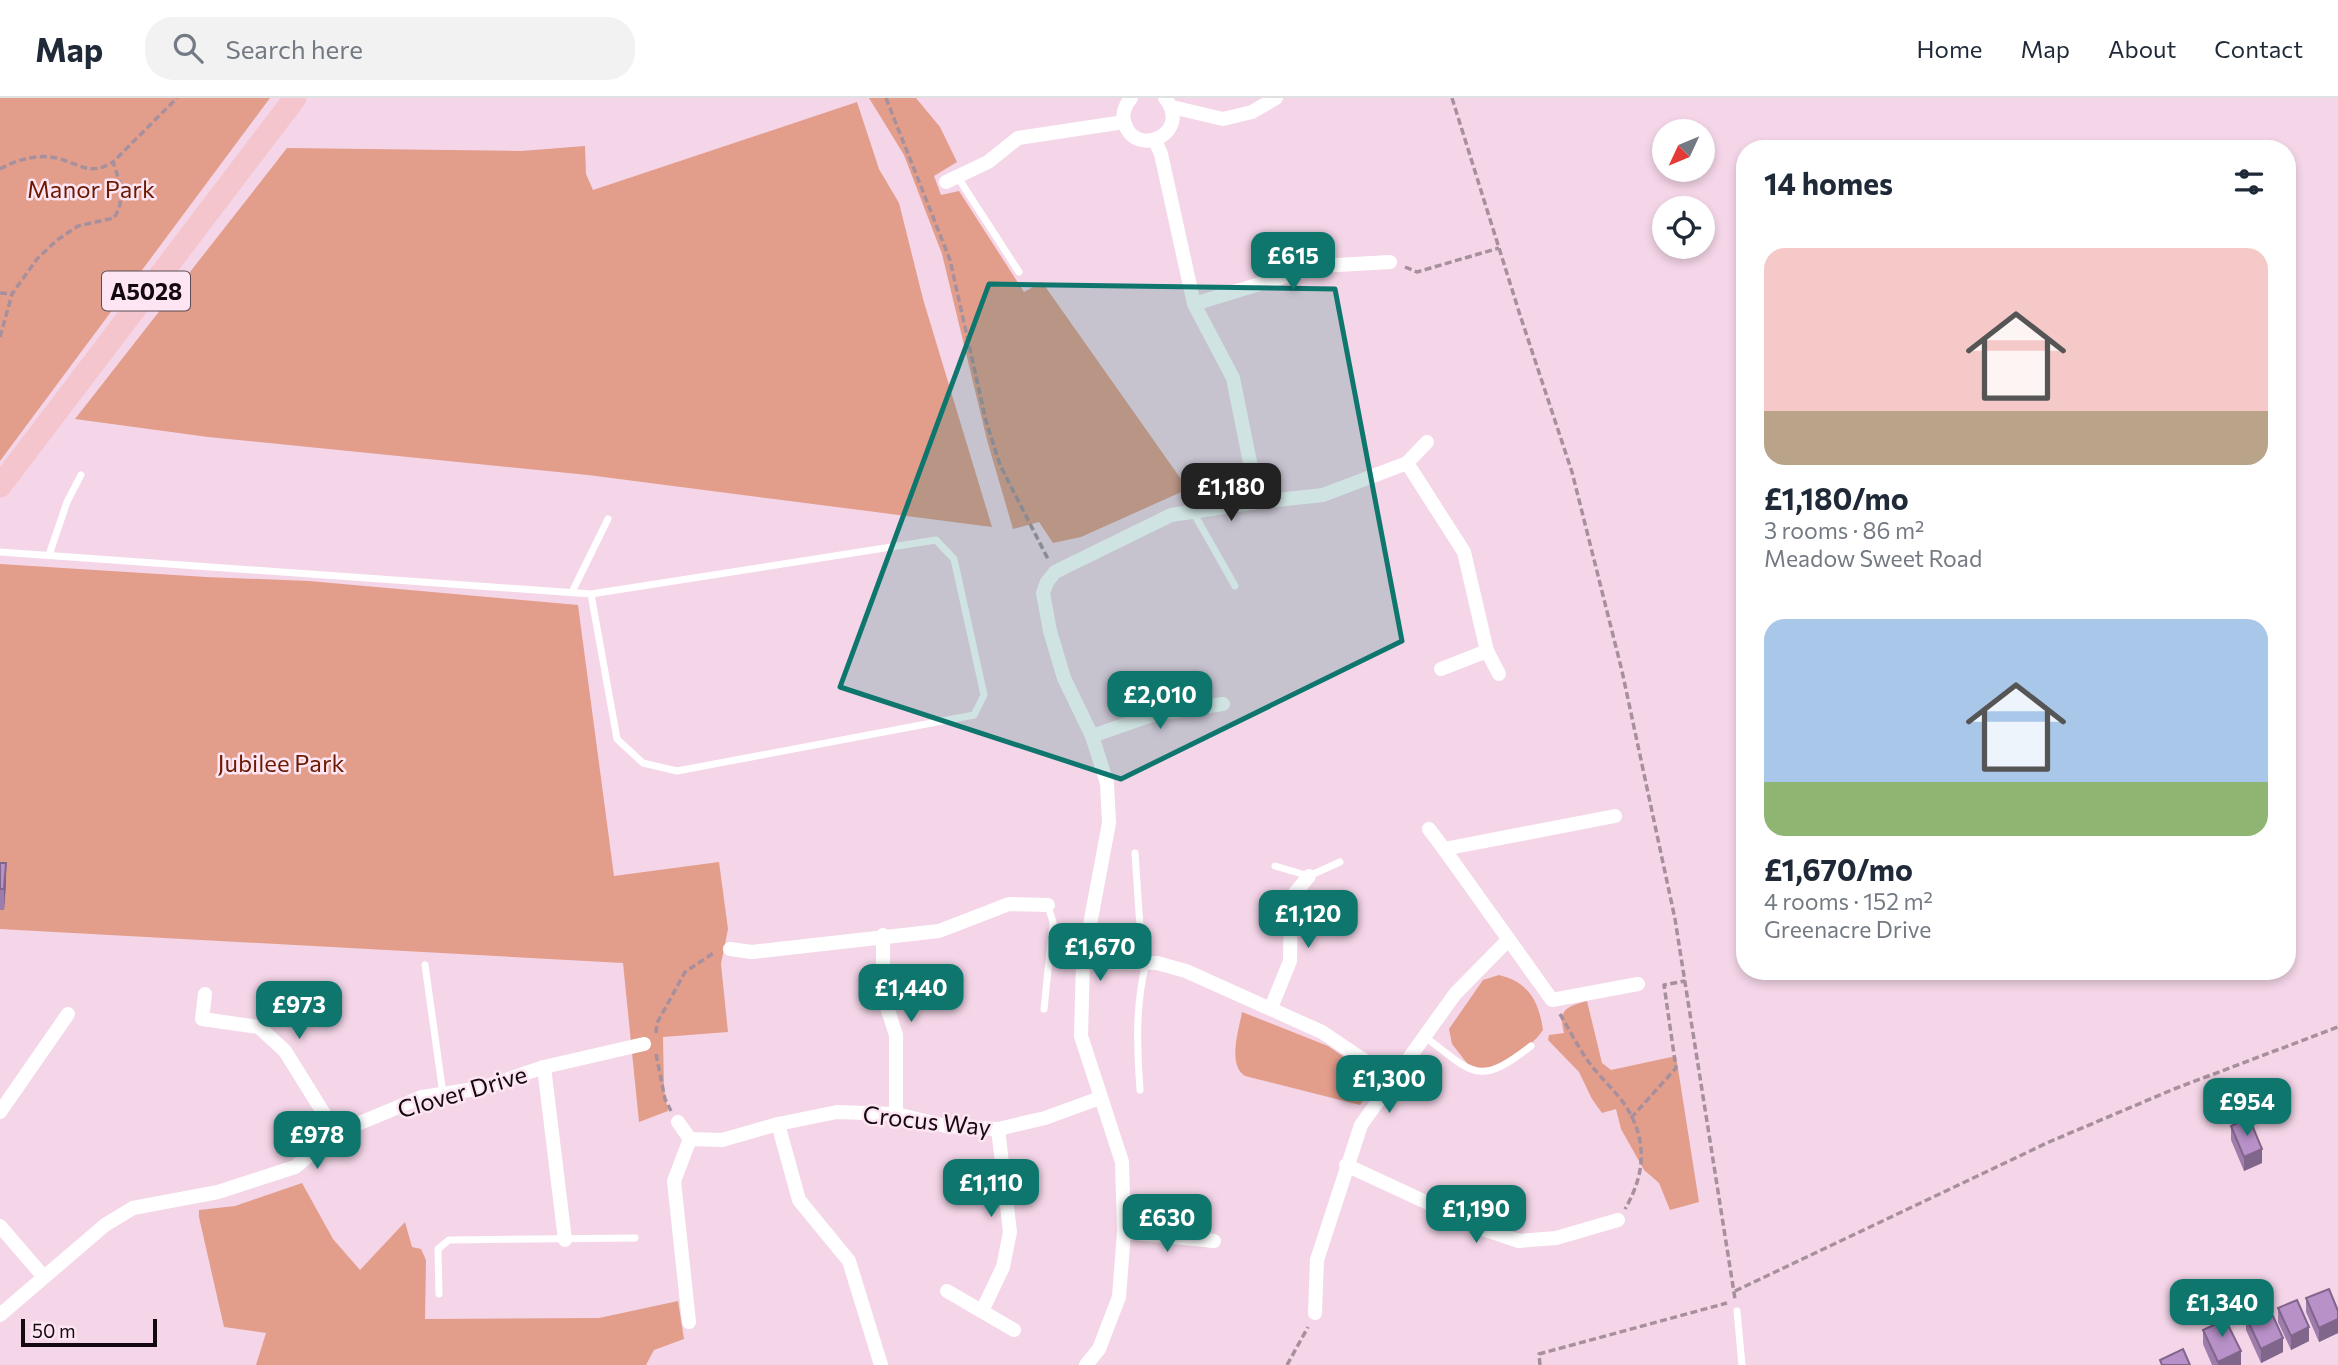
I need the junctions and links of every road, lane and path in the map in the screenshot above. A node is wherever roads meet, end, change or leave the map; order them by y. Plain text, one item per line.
1 (177, 98) edge
2 (295, 98) edge
3 (886, 98) edge
4 (1131, 98) edge
5 (1276, 98) edge
6 (1452, 98) edge
7 (1169, 103) edge
8 (1124, 122) junction
9 (1155, 140) junction
10 (113, 162) junction
11 (0, 169) edge
12 (951, 179) joint
13 (1499, 248) junction
14 (1390, 262) joint
15 (1019, 272) dead end
16 (0, 293) edge
17 (12, 294) junction
18 (1194, 304) junction
19 (0, 337) edge
20 (1427, 442) dead end
21 (1407, 463) junction
22 (81, 475) dead end
23 (0, 486) edge
24 (1258, 502) junction
25 (1193, 511) junction
26 (608, 519) dead end
27 (0, 552) edge
28 (49, 555) junction
29 (1051, 577) junction
30 (1235, 586) dead end
31 (572, 592) junction
32 (591, 594) junction
33 (1487, 651) junction
34 (1441, 669) dead end
35 (1499, 674) dead end
36 (1223, 704) dead end
37 (1092, 736) junction
38 (1615, 816) dead end
39 (1429, 829) dead end
40 (1444, 849) junction
41 (1135, 853) dead end
42 (1340, 862) dead end
43 (1275, 866) dead end
44 (1309, 876) junction
45 (1048, 905) joint
46 (883, 935) junction
47 (1507, 940) junction
48 (730, 949) joint
49 (1083, 962) junction
50 (1142, 963) junction
51 (425, 965) dead end
52 (1685, 981) junction
53 (1638, 984) dead end
54 (205, 994) dead end
55 (1552, 1000) junction
56 (1271, 1008) junction
57 (1044, 1010) dead end
58 (68, 1013) dead end
59 (2338, 1027) edge
60 (1424, 1035) junction
61 (644, 1044) dead end
62 (1531, 1046) dead end
63 (544, 1067) junction
64 (1392, 1079) junction
65 (1140, 1090) dead end
66 (443, 1094) junction
67 (1100, 1098) junction
68 (0, 1112) edge
69 (897, 1114) junction
70 (1631, 1118) junction
71 (678, 1122) joint
72 (778, 1124) junction
73 (998, 1129) junction
74 (336, 1133) junction
75 (690, 1139) junction
76 (1346, 1165) junction
77 (1618, 1220) joint
78 (0, 1226) edge
79 (1124, 1232) junction
80 (635, 1238) dead end
81 (565, 1240) junction
82 (1214, 1241) dead end
83 (43, 1276) junction
84 (947, 1291) dead end
85 (1735, 1291) junction
86 (439, 1294) dead end
87 (982, 1311) junction
88 (1737, 1311) dead end
89 (1315, 1313) joint
90 (0, 1314) edge
91 (689, 1322) dead end
92 (1014, 1330) dead end
93 (881, 1365) edge
94 (1086, 1365) edge
95 (1287, 1365) edge
96 (1540, 1365) edge
97 (1742, 1365) edge

1 - 10 path
2 - 23 main road, A5028
3 - 29 path
4 - 8 street
5 - 7 street
6 - 13 path
7 - 9 street
8 - 9 street
8 - 12 street
9 - 18 street
10 - 11 path
10 - 17 path
12 - 15 lane
13 - 14 path
13 - 52 path
14 - 18 street
16 - 17 path
17 - 19 path
18 - 24 street
20 - 21 street
21 - 24 street
21 - 33 street
22 - 28 lane
24 - 25 street
25 - 29 street
25 - 30 lane
26 - 31 lane
27 - 28 lane
28 - 31 lane
29 - 37 street
31 - 32 lane
32 - 32 lane
33 - 34 street
33 - 35 street
36 - 37 street
37 - 49 street
38 - 40 street
39 - 40 street
40 - 47 street
41 - 50 lane
42 - 44 lane
43 - 44 lane
44 - 56 street
45 - 46 street
45 - 57 lane
46 - 48 street
46 - 69 street
47 - 55 street
47 - 60 street
48 - 71 path
49 - 50 street
49 - 67 street
50 - 56 street
50 - 65 lane
51 - 66 lane
52 - 70 path
52 - 85 path
53 - 55 street
54 - 74 street
55 - 70 path
56 - 64 street
58 - 68 street
59 - 85 path
60 - 62 lane
60 - 64 street
61 - 63 street, Clover Drive
63 - 66 street, Clover Drive
63 - 81 street
64 - 76 street
66 - 74 street, Clover Drive
67 - 73 street, Crocus Way
67 - 79 street
69 - 72 street, Crocus Way
69 - 73 street, Crocus Way
70 - 77 path
71 - 75 street
72 - 75 street, Crocus Way
72 - 93 street
73 - 87 street
74 - 83 street, Clover Drive
75 - 91 street
76 - 77 street
76 - 89 street
78 - 83 street
79 - 82 street
79 - 94 street
80 - 81 lane
81 - 86 lane
83 - 90 street, Clover Drive
84 - 87 street
85 - 96 path
87 - 92 street
88 - 97 lane
89 - 95 path

